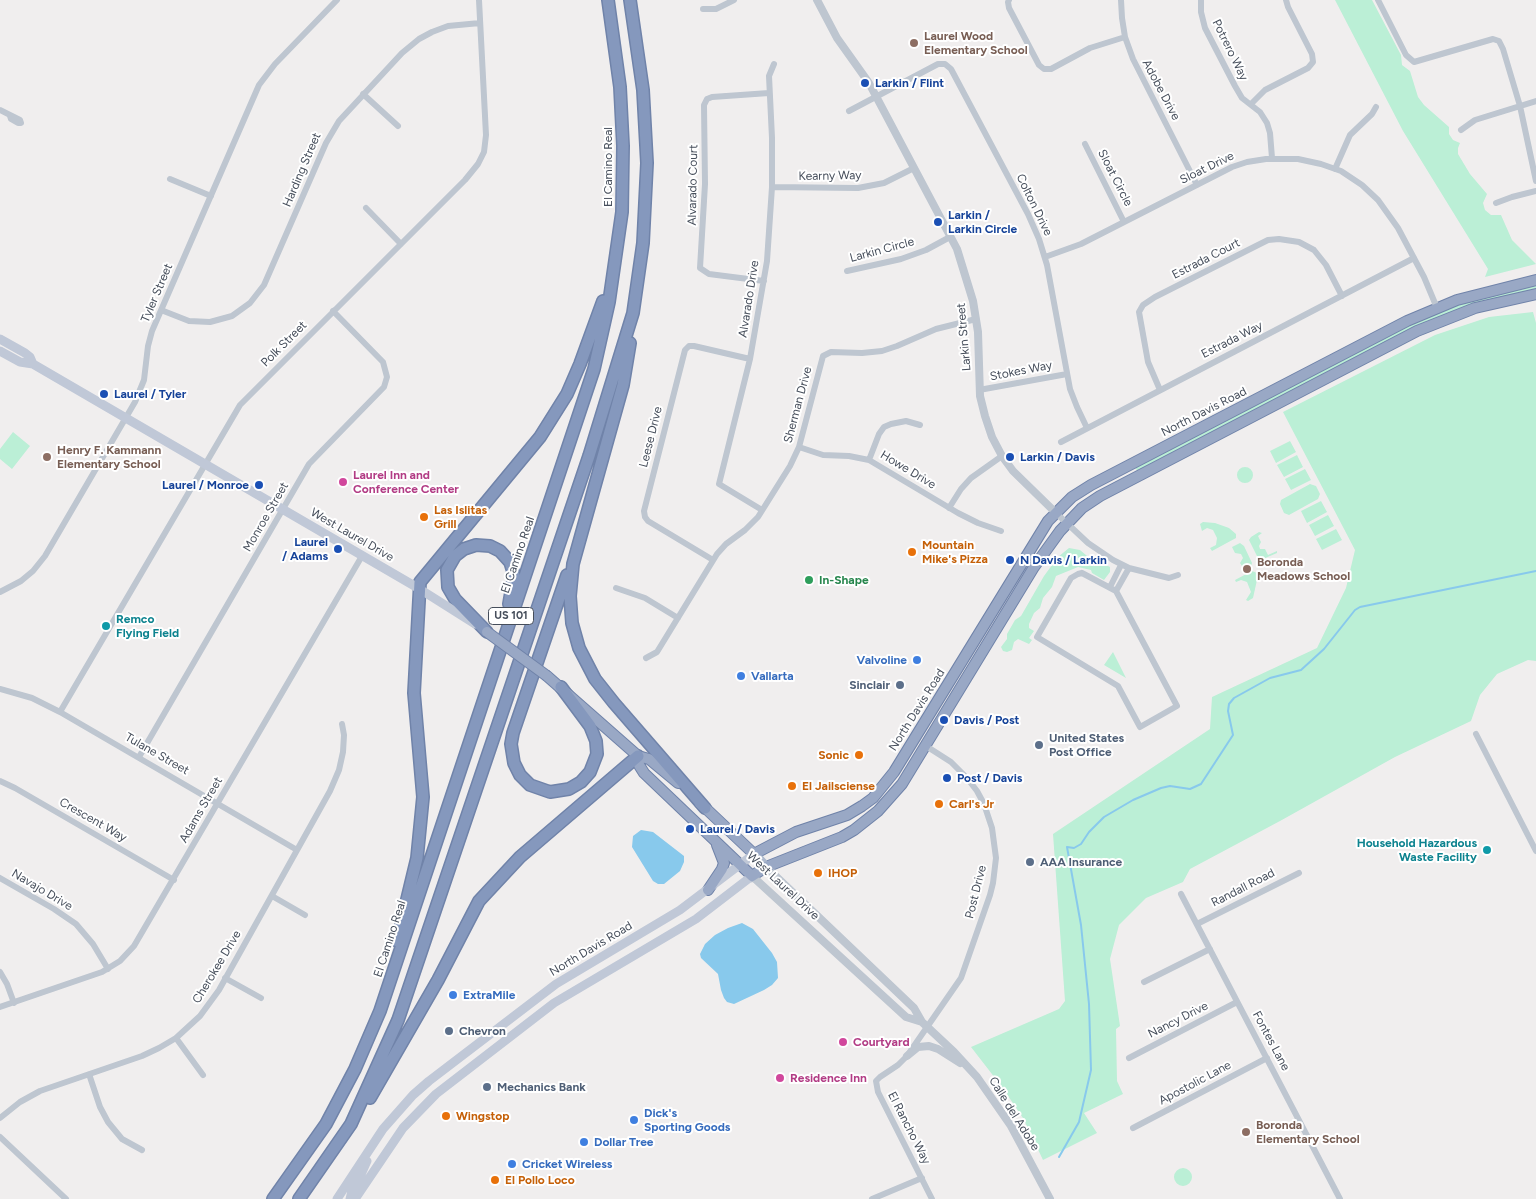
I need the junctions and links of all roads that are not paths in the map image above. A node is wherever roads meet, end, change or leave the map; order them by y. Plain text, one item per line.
1 (337, 0) edge
2 (478, 0) edge
3 (608, 0) edge
4 (630, 0) edge
5 (734, 0) edge
6 (817, 0) edge
7 (1009, 0) edge
8 (1122, 0) edge
9 (1201, 0) edge
10 (1286, 0) edge
11 (1381, 1) edge
12 (703, 9) dead end
13 (480, 23) junction
14 (1125, 37) junction
15 (774, 64) dead end
16 (769, 93) junction
17 (363, 94) junction
18 (877, 97) junction
19 (1536, 101) edge
20 (1251, 104) junction
21 (1520, 106) junction
22 (1376, 107) dead end
23 (0, 110) edge
24 (849, 111) dead end
25 (10, 116) dead end
26 (398, 126) dead end
27 (1461, 130) dead end
28 (1085, 144) dead end
29 (1272, 158) junction
30 (914, 168) junction
31 (1335, 169) junction
32 (170, 179) dead end
33 (1536, 181) edge
34 (1197, 185) junction
35 (772, 187) junction
36 (1536, 191) edge
37 (211, 196) junction
38 (1496, 203) dead end
39 (366, 208) dead end
40 (1124, 222) junction
41 (950, 237) junction
42 (401, 244) junction
43 (616, 256) junction
44 (1045, 257) junction
45 (1414, 258) junction
46 (847, 271) dead end
47 (1536, 280) edge
48 (764, 281) junction
49 (1536, 294) edge
50 (1342, 296) junction
51 (1437, 308) junction
52 (161, 310) junction
53 (333, 312) junction
54 (633, 313) junction
55 (976, 319) junction
56 (0, 339) edge
57 (0, 351) edge
58 (750, 359) junction
59 (32, 364) junction
60 (1067, 374) junction
61 (979, 390) junction
62 (1160, 390) junction
63 (126, 419) junction
64 (920, 424) dead end
65 (1087, 428) junction
66 (1061, 442) dead end
67 (799, 447) junction
68 (1002, 456) junction
69 (869, 460) junction
70 (205, 464) junction
71 (949, 508) junction
72 (283, 510) junction
73 (762, 510) junction
74 (1056, 512) junction
75 (1066, 523) junction
76 (1001, 532) dead end
77 (579, 541) junction
78 (362, 556) junction
79 (713, 560) junction
80 (1122, 565) junction
81 (1128, 568) junction
82 (1178, 575) dead end
83 (1110, 587) junction
84 (418, 588) junction
85 (616, 588) dead end
86 (0, 592) edge
87 (1116, 592) junction
88 (678, 618) junction
89 (487, 632) junction
90 (646, 658) dead end
91 (496, 662) junction
92 (561, 687) junction
93 (0, 690) edge
94 (60, 712) junction
95 (342, 724) dead end
96 (1476, 734) dead end
97 (926, 746) junction
98 (638, 756) junction
99 (139, 757) junction
100 (0, 781) edge
101 (218, 803) junction
102 (706, 808) junction
103 (714, 840) junction
104 (297, 850) junction
105 (1536, 852) edge
106 (754, 854) junction
107 (741, 865) junction
108 (766, 867) junction
109 (1299, 873) dead end
110 (752, 876) junction
111 (0, 878) edge
112 (174, 880) junction
113 (708, 890) junction
114 (1181, 894) dead end
115 (272, 896) junction
116 (305, 915) dead end
117 (1197, 924) junction
118 (1210, 950) junction
119 (396, 966) junction
120 (108, 970) junction
121 (0, 972) edge
122 (226, 978) junction
123 (1144, 982) dead end
124 (260, 998) dead end
125 (1237, 1002) junction
126 (14, 1003) junction
127 (0, 1008) edge
128 (925, 1024) junction
129 (176, 1038) junction
130 (907, 1056) junction
131 (1129, 1058) dead end
132 (1267, 1058) junction
133 (89, 1074) junction
134 (203, 1075) dead end
135 (977, 1077) junction
136 (0, 1118) edge
137 (351, 1124) junction
138 (1133, 1128) dead end
139 (0, 1137) edge
140 (374, 1144) junction
141 (142, 1150) dead end
142 (922, 1178) junction
143 (66, 1199) edge
144 (273, 1199) edge
145 (299, 1199) edge
146 (336, 1199) edge
147 (350, 1199) edge
148 (355, 1199) edge
149 (872, 1199) edge
150 (932, 1199) edge
151 (1050, 1199) edge
152 (1340, 1199) edge

1 - 37 street, Tyler Street
2 - 13 street, Polk Street
3 - 43 highway, El Camino Real / US 101
4 - 54 highway, US 101
5 - 12 street
6 - 18 street, Larkin Street
7 - 14 street
8 - 14 street, Adobe Drive
9 - 20 street, Potrero Way
10 - 20 street
11 - 21 street
13 - 17 street, Harding Street
13 - 42 street, Polk Street
14 - 34 street, Adobe Drive
15 - 16 street, Alvarado Drive
16 - 35 street, Alvarado Drive
16 - 48 street, Alvarado Court
17 - 26 street
17 - 52 street, Harding Street
18 - 24 street
18 - 30 street, Larkin Street
18 - 44 street, Colton Drive
19 - 21 street
20 - 29 street, Potrero Way
21 - 27 street
21 - 33 street
22 - 31 street
23 - 25 street
28 - 40 street, Sloat Circle
29 - 31 street, Sloat Drive
29 - 34 street, Sloat Drive
30 - 35 street, Kearny Way
30 - 41 street, Larkin Street
31 - 45 street, Sloat Drive
32 - 37 street
34 - 40 street, Sloat Drive
35 - 48 street, Alvarado Drive
36 - 38 street
37 - 52 street, Tyler Street
39 - 42 street
40 - 44 street, Sloat Drive
41 - 46 street, Larkin Circle
41 - 55 street, Larkin Street
42 - 53 street, Polk Street
43 - 84 highway
43 - 91 highway, El Camino Real / US 101
44 - 60 street, Colton Drive
45 - 50 street, Estrada Way
45 - 51 street, Sloat Drive
47 - 51 highway, North Davis Road
48 - 58 street, Alvarado Drive
49 - 75 highway, North Davis Road
50 - 62 street, Estrada Way
50 - 62 street, Estrada Court
51 - 74 highway, North Davis Road
52 - 63 street, Tyler Street
53 - 70 street, Polk Street
53 - 72 street, Monroe Street
54 - 77 highway
54 - 137 highway, US 101
55 - 61 street, Larkin Street
55 - 67 street, Sherman Drive
56 - 59 main road, West Laurel Drive
57 - 59 main road, West Laurel Drive
58 - 73 street, Alvarado Drive
58 - 79 street, Leese Drive
59 - 63 main road, West Laurel Drive
60 - 61 street, Stokes Way
60 - 65 street, Colton Drive
61 - 68 street, Larkin Street
62 - 65 street, Estrada Way
63 - 70 main road, West Laurel Drive
63 - 86 street, Tyler Street
64 - 69 street
65 - 66 street, Estrada Way
67 - 69 street, Howe Drive
67 - 73 street, Sherman Drive
68 - 71 street
68 - 74 street, Larkin Street
69 - 71 street, Howe Drive
70 - 72 main road, West Laurel Drive
70 - 94 street, Polk Street
71 - 76 street, Howe Drive
72 - 78 main road, West Laurel Drive
72 - 99 street, Monroe Street
73 - 79 street, Sherman Drive
74 - 75 street, Larkin Street
74 - 106 highway, North Davis Road
75 - 80 street, Larkin Street
75 - 97 highway, North Davis Road
77 - 92 highway
77 - 102 highway
78 - 84 main road, West Laurel Drive
78 - 101 street, Adams Street
79 - 88 street, Sherman Drive
80 - 81 street, Larkin Street
80 - 83 street
81 - 82 street, Larkin Street
81 - 87 street
83 - 87 street
83 - 87 street
84 - 89 main road, West Laurel Drive
84 - 119 highway
85 - 88 street
88 - 90 street, Sherman Drive
89 - 91 highway
89 - 92 highway, West Laurel Drive, bridge
91 - 119 highway, El Camino Real / US 101
92 - 98 highway, West Laurel Drive
93 - 94 street, Tulane Street
94 - 99 street, Tulane Street
95 - 104 street, Cherokee Drive
96 - 105 street
97 - 108 highway, North Davis Road
97 - 128 street, Post Drive
98 - 102 highway, West Laurel Drive
98 - 103 highway, West Laurel Drive
98 - 137 highway
99 - 101 street, Tulane Street
100 - 112 street, Crescent Way
101 - 104 street, Tulane Street
101 - 112 street, Adams Street
102 - 106 highway, West Laurel Drive
103 - 107 highway, West Laurel Drive
103 - 113 highway
104 - 115 street, Cherokee Drive
106 - 107 main road, North Davis Road
106 - 108 main road, West Laurel Drive
107 - 110 highway, West Laurel Drive
107 - 113 main road, North Davis Road
108 - 110 highway, North Davis Road
108 - 128 street, West Laurel Drive
109 - 117 street, Randall Road
110 - 128 street, West Laurel Drive
110 - 148 main road, North Davis Road
111 - 120 street, Navajo Drive
112 - 120 street, Adams Street
113 - 140 main road, North Davis Road
114 - 117 street, Fontes Lane
115 - 116 street
115 - 122 street, Cherokee Drive
117 - 118 street, Fontes Lane
118 - 123 street
118 - 125 street, Fontes Lane
119 - 144 highway, El Camino Real / US 101
120 - 126 street, Adams Street
121 - 126 street
122 - 124 street
122 - 129 street, Cherokee Drive
125 - 131 street, Nancy Drive
125 - 132 street, Fontes Lane
126 - 127 street, Adams Street
128 - 130 street, El Rancho Way
128 - 135 street, Calle del Adobe
129 - 133 street, Cherokee Drive
129 - 134 street
130 - 135 street
130 - 142 street, El Rancho Way
132 - 138 street, Apostolic Lane
132 - 152 street, Fontes Lane
133 - 136 street, Cherokee Drive
133 - 141 street
135 - 151 street, Calle del Adobe
137 - 145 highway, US 101
139 - 143 street
140 - 146 main road, North Davis Road
140 - 147 main road
142 - 149 street
142 - 150 street, El Rancho Way

